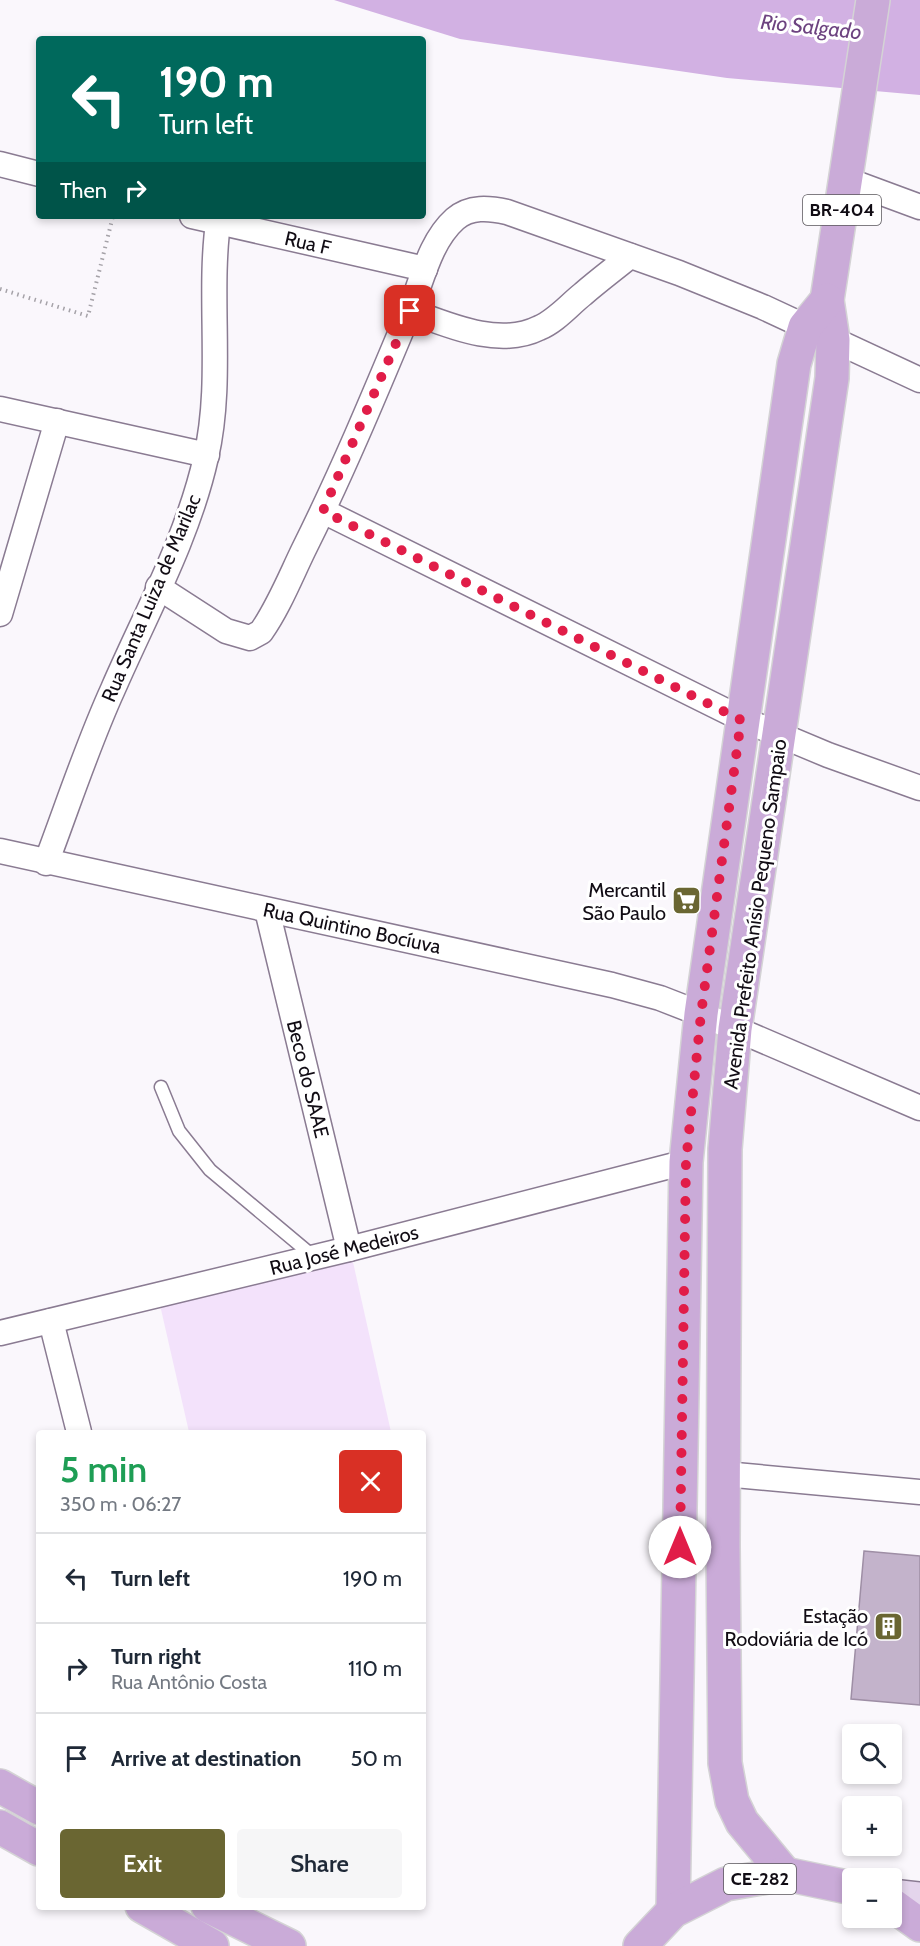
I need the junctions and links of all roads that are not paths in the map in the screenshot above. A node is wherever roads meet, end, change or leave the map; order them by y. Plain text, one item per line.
1 (873, 0) edge
2 (0, 164) edge
3 (36, 173) edge
4 (847, 180) junction
5 (920, 207) edge
6 (219, 219) edge
7 (630, 256) junction
8 (425, 269) junction
9 (410, 311) junction
10 (819, 333) junction
11 (920, 380) edge
12 (0, 394) edge
13 (0, 409) edge
14 (30, 415) junction
15 (57, 421) junction
16 (207, 455) junction
17 (323, 511) junction
18 (158, 587) junction
19 (0, 614) edge
20 (741, 720) junction
21 (779, 735) junction
22 (920, 788) edge
23 (0, 851) edge
24 (46, 863) junction
25 (267, 910) junction
26 (701, 1014) junction
27 (735, 1029) junction
28 (161, 1087) dead end
29 (920, 1108) edge
30 (686, 1162) junction
31 (349, 1249) junction
32 (314, 1257) junction
33 (51, 1321) junction
34 (0, 1333) edge
35 (79, 1430) edge
36 (724, 1474) junction
37 (920, 1492) edge
38 (0, 1786) edge
39 (36, 1806) edge
40 (0, 1827) edge
41 (36, 1847) edge
42 (785, 1874) junction
43 (842, 1886) edge
44 (902, 1897) edge
45 (920, 1899) edge
46 (148, 1910) edge
47 (211, 1910) edge
48 (213, 1910) edge
49 (672, 1911) junction
50 (902, 1912) edge
51 (920, 1925) edge
52 (202, 1944) edge
53 (289, 1946) edge
54 (640, 1946) edge

1 - 4 main road, Avenida Prefeito Anísio Pequeno Sampaio / BR-404
2 - 3 street
4 - 5 street
4 - 10 main road, Avenida Prefeito Anísio Pequeno Sampaio / BR-404
6 - 8 street, Rua F
6 - 16 street, Rua Santa Luiza de Marilac
7 - 8 street
7 - 9 street
7 - 10 street
8 - 9 street
9 - 17 street
10 - 11 street
10 - 20 main road, Avenida Prefeito Anísio Pequeno Sampaio
10 - 21 main road, Avenida Prefeito Anísio Pequeno Sampaio
12 - 14 street
13 - 14 street
14 - 15 street
15 - 16 street
15 - 19 street
16 - 18 street, Rua Santa Luiza de Marilac
17 - 18 street
17 - 20 street
18 - 24 street, Rua Santa Luiza de Marilac
20 - 21 street
20 - 26 main road, Avenida Prefeito Anísio Pequeno Sampaio
21 - 22 street
21 - 27 main road, Avenida Prefeito Anísio Pequeno Sampaio
23 - 24 street, Rua Quintino Bocíuva
24 - 25 street, Rua Quintino Bocíuva
25 - 26 street, Rua Quintino Bocíuva
25 - 31 street, Beco do SAAE
26 - 27 street, Rua Quintino Bocíuva
26 - 30 main road, Avenida Prefeito Anísio Pequeno Sampaio
27 - 29 street, Rua Quintino Bocíuva
27 - 36 main road, Avenida Prefeito Anísio Pequeno Sampaio
28 - 32 lane
30 - 31 street, Rua José Medeiros
30 - 49 main road, Avenida Prefeito Anísio Pequeno Sampaio
31 - 32 street, Rua José Medeiros
32 - 33 street, Rua José Medeiros
33 - 34 street, Rua José Medeiros
33 - 35 street
36 - 37 street
36 - 42 main road, Avenida Prefeito Anísio Pequeno Sampaio
38 - 39 main road
40 - 41 main road
42 - 43 main road, CE-282
42 - 49 main road, CE-282
44 - 45 street
46 - 52 main road
47 - 52 street
48 - 53 main road
49 - 54 main road, CE-282
50 - 51 main road

